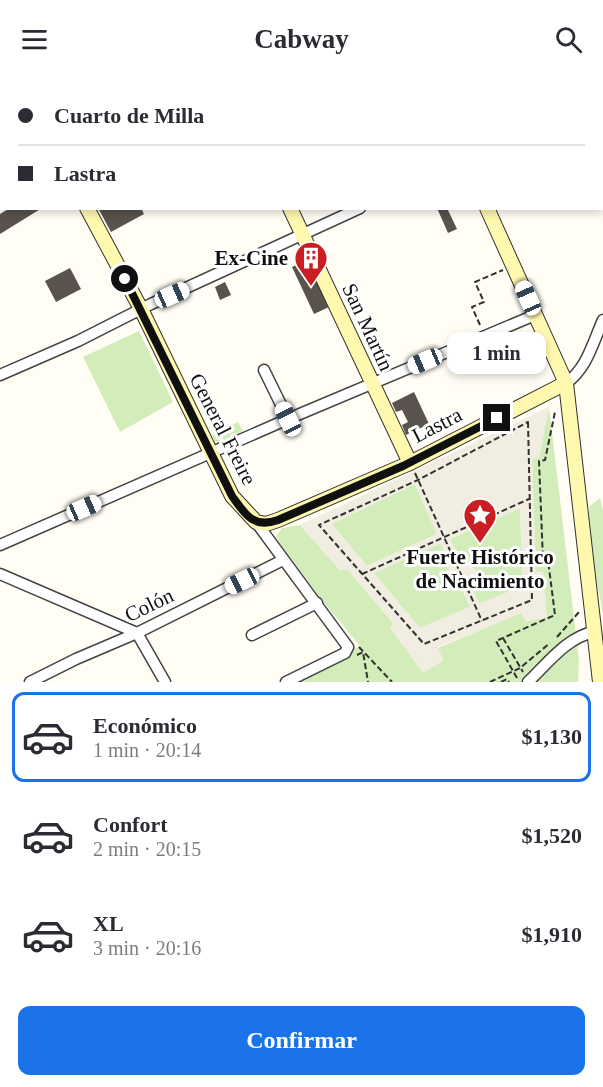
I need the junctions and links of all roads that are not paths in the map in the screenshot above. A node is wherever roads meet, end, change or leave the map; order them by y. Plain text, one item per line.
1 (88, 210) edge
2 (291, 210) edge
3 (356, 210) edge
4 (488, 210) edge
5 (302, 235) junction
6 (141, 309) junction
7 (535, 315) junction
8 (603, 320) edge
9 (264, 370) dead end
10 (0, 375) edge
11 (566, 383) junction
12 (371, 384) junction
13 (288, 419) junction
14 (210, 453) junction
15 (410, 462) junction
16 (256, 522) junction
17 (0, 545) edge
18 (284, 560) junction
19 (0, 574) edge
20 (317, 603) junction
21 (594, 632) junction
22 (137, 633) junction
23 (252, 635) dead end
24 (30, 682) edge
25 (165, 682) edge
26 (286, 682) edge
27 (528, 682) edge
28 (600, 682) edge

1 - 6 main road, General Freire
2 - 5 main road, San Martín
3 - 5 street
4 - 7 main road
5 - 6 street
5 - 12 main road, San Martín
6 - 10 street
6 - 14 main road, General Freire
7 - 11 main road
7 - 12 street
8 - 11 street, Lastra
9 - 13 street
11 - 15 main road, Lastra
11 - 21 main road
12 - 13 street
12 - 15 main road, San Martín
13 - 14 street
14 - 16 main road, General Freire
14 - 17 street
15 - 16 main road, Lastra
16 - 18 street, General Freire
18 - 20 street, General Freire
18 - 22 street, Colón
19 - 22 street
20 - 23 street
20 - 26 street, General Freire
21 - 27 street
21 - 28 main road
22 - 24 street, Colón
22 - 25 street

